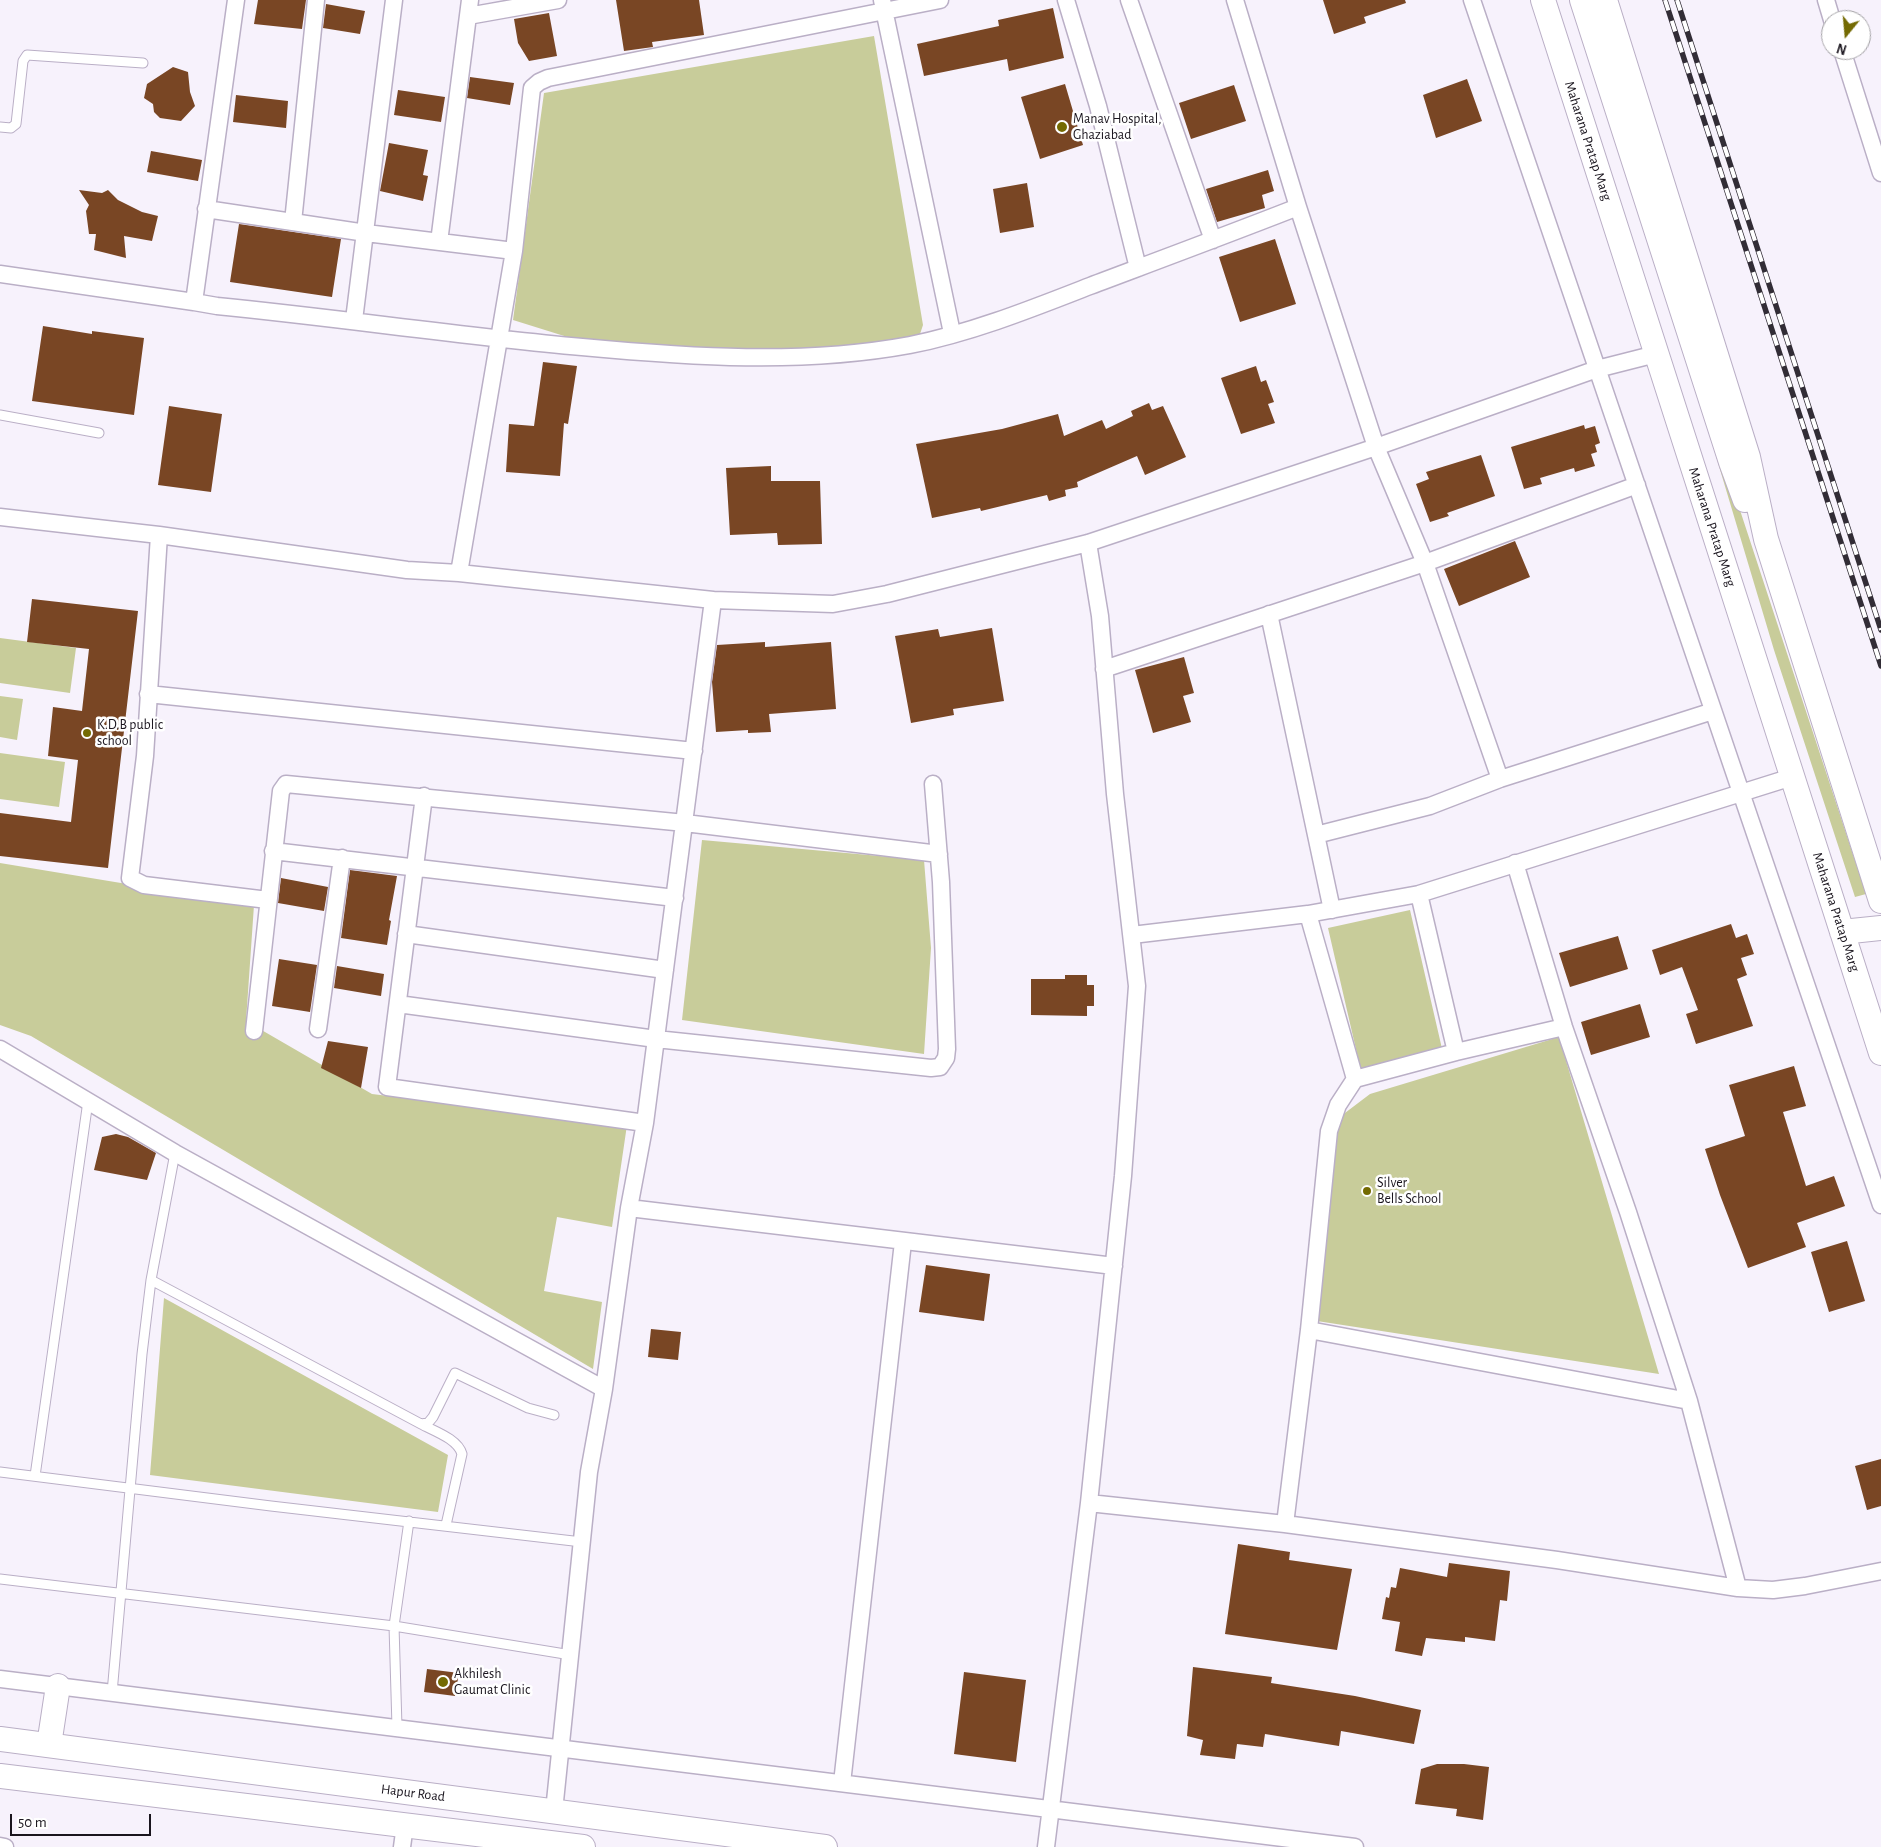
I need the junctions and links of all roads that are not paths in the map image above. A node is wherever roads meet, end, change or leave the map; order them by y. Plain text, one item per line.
1 (236, 0) edge
2 (316, 0) edge
3 (394, 0) edge
4 (558, 0) edge
5 (940, 0) edge
6 (1066, 0) edge
7 (1129, 0) edge
8 (1235, 0) edge
9 (1472, 0) edge
10 (1544, 0) edge
11 (1582, 0) edge
12 (1605, 0) edge
13 (883, 6) edge
14 (469, 8) edge
15 (1846, 60) edge
16 (143, 63) dead end
17 (0, 127) edge
18 (1877, 144) edge
19 (1881, 173) edge
20 (1298, 207) junction
21 (206, 209) junction
22 (293, 222) junction
23 (366, 233) junction
24 (1213, 240) junction
25 (439, 242) junction
26 (514, 251) junction
27 (1138, 268) junction
28 (0, 274) edge
29 (194, 302) junction
30 (354, 320) junction
31 (952, 333) junction
32 (499, 339) junction
33 (1656, 354) junction
34 (1597, 369) junction
35 (0, 415) edge
36 (99, 433) dead end
37 (1376, 448) junction
38 (1637, 485) junction
39 (0, 517) edge
40 (159, 534) junction
41 (1088, 543) junction
42 (1425, 563) junction
43 (459, 573) junction
44 (712, 600) junction
45 (1787, 604) junction
46 (1269, 614) junction
47 (1104, 669) junction
48 (148, 694) junction
49 (1713, 711) junction
50 (694, 751) junction
51 (1792, 777) junction
52 (1500, 779) junction
53 (933, 784) dead end
54 (1741, 795) junction
55 (424, 796) junction
56 (684, 824) junction
57 (1316, 835) junction
58 (273, 851) junction
59 (939, 854) junction
60 (342, 858) junction
61 (1515, 864) junction
62 (415, 866) junction
63 (1419, 894) junction
64 (675, 898) junction
65 (268, 900) junction
66 (1881, 901) edge
67 (1332, 910) junction
68 (1308, 914) junction
69 (1881, 928) edge
70 (1842, 932) junction
71 (406, 934) junction
72 (1132, 935) junction
73 (665, 970) junction
74 (398, 1004) junction
75 (1564, 1026) junction
76 (318, 1029) dead end
77 (254, 1031) dead end
78 (656, 1038) junction
79 (0, 1049) edge
80 (1456, 1052) junction
81 (1881, 1053) edge
82 (1355, 1079) junction
83 (88, 1101) junction
84 (645, 1123) junction
85 (175, 1153) junction
86 (1881, 1205) edge
87 (629, 1208) junction
88 (903, 1242) junction
89 (1114, 1266) junction
90 (152, 1280) junction
91 (1309, 1330) junction
92 (604, 1389) junction
93 (1689, 1401) junction
94 (554, 1415) dead end
95 (421, 1424) junction
96 (0, 1472) edge
97 (35, 1476) junction
98 (132, 1489) junction
99 (1089, 1503) junction
100 (409, 1521) junction
101 (1285, 1524) junction
102 (446, 1525) junction
103 (582, 1542) junction
104 (1881, 1571) edge
105 (0, 1579) edge
106 (1738, 1588) junction
107 (122, 1592) junction
108 (394, 1626) junction
109 (571, 1655) junction
110 (0, 1679) edge
111 (58, 1686) junction
112 (112, 1693) junction
113 (397, 1727) junction
114 (0, 1739) edge
115 (49, 1745) junction
116 (561, 1749) junction
117 (0, 1776) edge
118 (842, 1783) junction
119 (1050, 1809) junction
120 (554, 1811) junction
121 (404, 1836) edge
122 (0, 1846) edge
123 (5, 1847) edge
124 (583, 1847) edge
125 (825, 1847) edge
126 (1046, 1847) edge
127 (1355, 1847) edge

1 - 21 street
2 - 22 street
3 - 23 street
4 - 14 street
5 - 13 street
6 - 27 street
7 - 24 street
8 - 20 street
9 - 34 street
10 - 33 main road, Maharana Pratap Marg
11 - 45 main road
12 - 45 main road
13 - 26 street
13 - 31 street
14 - 25 street
15 - 18 street
16 - 17 lane
18 - 19 street
20 - 24 street
20 - 37 street
21 - 22 street
21 - 29 street
22 - 23 street
23 - 25 street
23 - 30 street
24 - 27 street
25 - 26 street
26 - 32 street
27 - 31 street
28 - 29 street
29 - 30 street
30 - 32 street
31 - 32 street
32 - 43 street
33 - 34 street
33 - 51 main road, Maharana Pratap Marg
34 - 37 street
34 - 38 street
35 - 36 lane
37 - 41 street
37 - 42 street
38 - 42 street
38 - 49 street
39 - 40 street
40 - 43 street
40 - 48 street
41 - 44 street
41 - 47 street
42 - 46 street
42 - 52 street
43 - 44 street
44 - 50 street
45 - 66 main road
46 - 47 street
46 - 57 street
47 - 72 street
48 - 50 street
48 - 65 street
49 - 52 street
49 - 54 street
50 - 56 street
51 - 54 street
51 - 70 main road, Maharana Pratap Marg
52 - 57 street
53 - 59 street
54 - 61 street
54 - 86 street
55 - 56 street
55 - 58 street
55 - 62 street
56 - 59 street
56 - 64 street
57 - 67 street
58 - 60 street
58 - 65 street
59 - 78 street
60 - 62 street
60 - 76 street
61 - 63 street
61 - 75 street
62 - 64 street
62 - 71 street
63 - 67 street
63 - 80 street
64 - 73 street
65 - 77 street
67 - 68 street
68 - 72 street
68 - 82 street
69 - 70 main road
70 - 81 main road, Maharana Pratap Marg
71 - 73 street
71 - 74 street
72 - 89 street
73 - 78 street
74 - 78 street
74 - 84 street
75 - 80 street
75 - 93 street
78 - 84 street
79 - 83 street
80 - 82 street
82 - 91 street
83 - 85 street
83 - 97 lane
84 - 87 street
85 - 90 lane
85 - 92 street
87 - 88 street
87 - 92 street
88 - 89 street
88 - 118 street
89 - 99 street
90 - 95 lane
90 - 98 lane
91 - 93 street
91 - 101 street
92 - 103 street
93 - 106 street
94 - 95 lane
95 - 102 lane
96 - 97 lane
97 - 98 lane
98 - 100 lane
98 - 107 lane
99 - 101 street
99 - 119 street
100 - 102 lane
100 - 108 lane
101 - 106 street
102 - 103 lane
103 - 109 street
104 - 106 street
105 - 107 lane
107 - 108 lane
107 - 112 lane
108 - 109 lane
108 - 113 lane
109 - 116 street
110 - 111 street
111 - 112 street
111 - 115 main road
112 - 113 street
113 - 116 street
114 - 115 main road, Hapur Road
115 - 120 main road, Hapur Road
116 - 118 street
116 - 120 street
117 - 121 main road
118 - 119 street
119 - 126 street
119 - 127 street
120 - 125 main road, Hapur Road
121 - 124 main road
122 - 123 street

